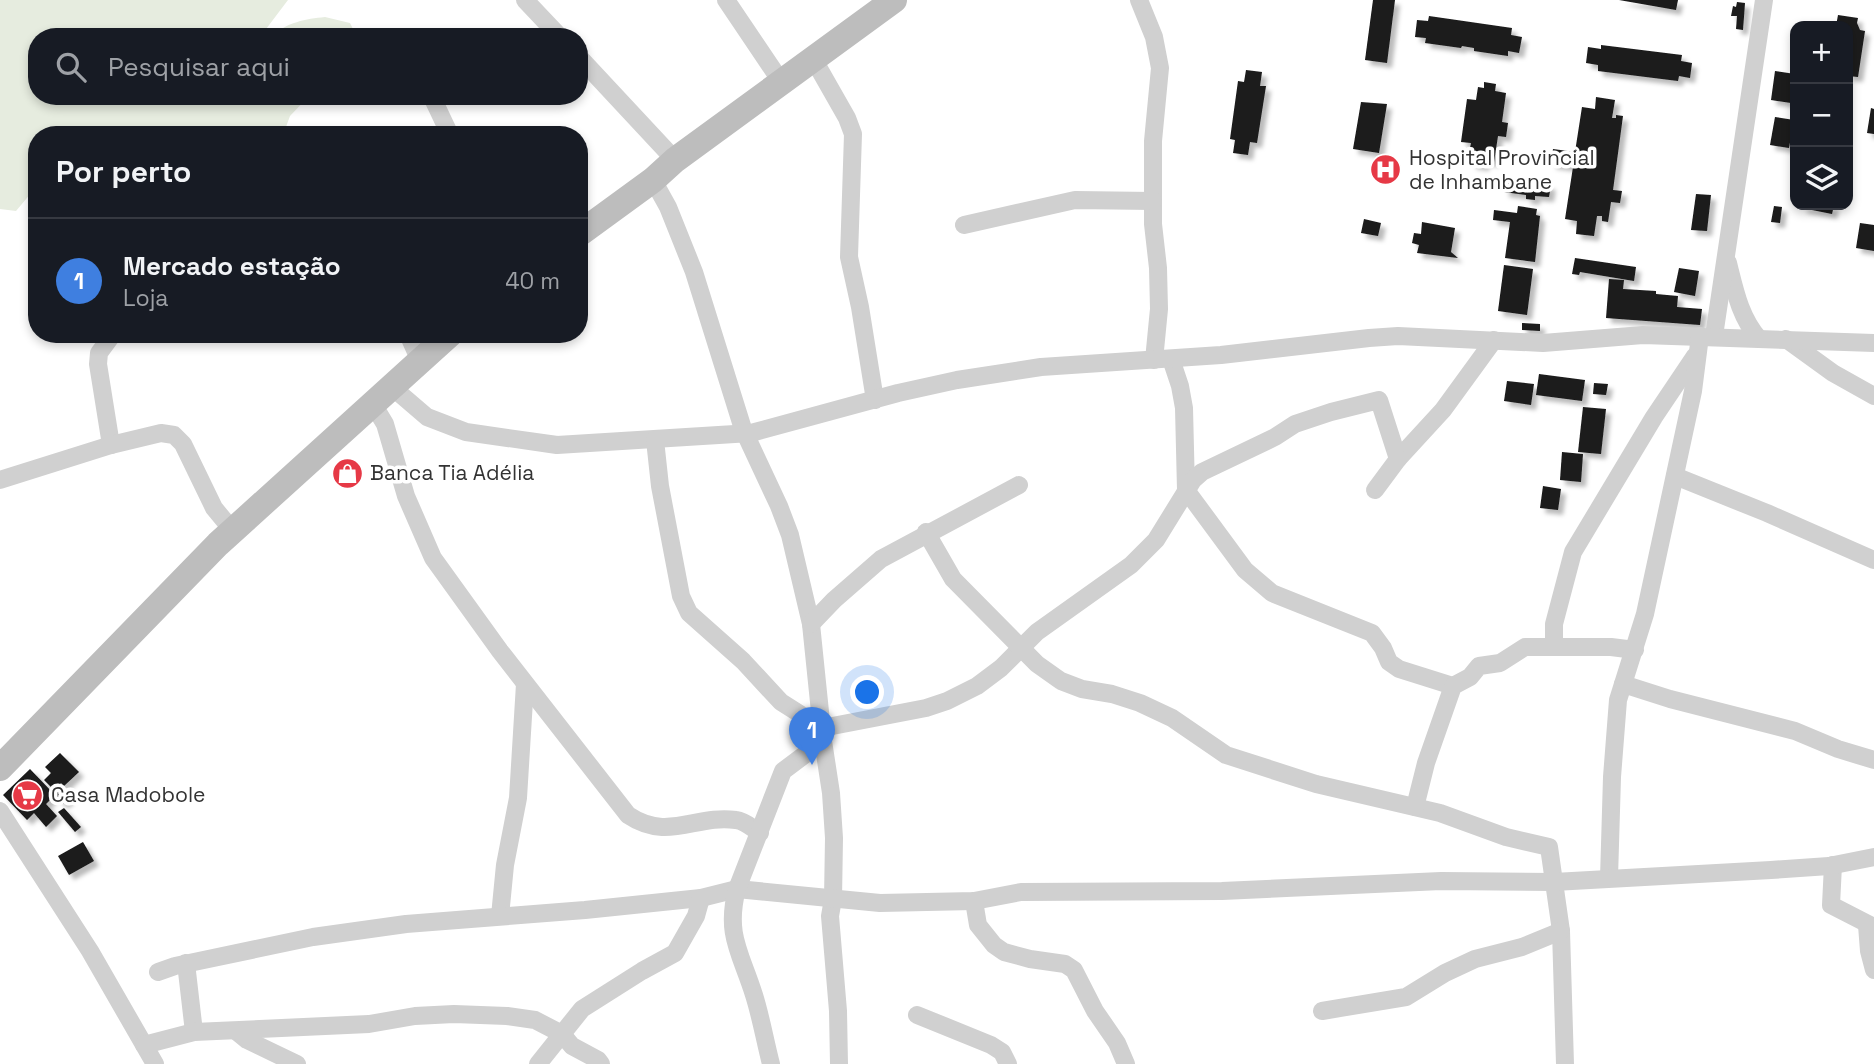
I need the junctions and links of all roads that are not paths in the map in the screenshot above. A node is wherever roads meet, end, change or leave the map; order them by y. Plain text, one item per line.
1 (525, 0) edge
2 (726, 0) edge
3 (894, 0) edge
4 (1139, 0) edge
5 (1764, 0) edge
6 (551, 28) edge
7 (814, 60) junction
8 (588, 67) edge
9 (782, 83) junction
10 (436, 105) edge
11 (446, 126) edge
12 (675, 160) junction
13 (653, 180) junction
14 (1153, 201) junction
15 (964, 225) dead end
16 (588, 227) edge
17 (1726, 256) junction
18 (1759, 339) junction
19 (1786, 339) junction
20 (1494, 340) junction
21 (1704, 342) junction
22 (106, 343) edge
23 (412, 343) edge
24 (440, 343) edge
25 (1874, 343) edge
26 (1162, 359) junction
27 (420, 361) junction
28 (382, 395) junction
29 (1874, 396) edge
30 (875, 400) junction
31 (746, 433) junction
32 (655, 440) junction
33 (111, 445) junction
34 (1398, 458) junction
35 (1675, 476) junction
36 (0, 480) edge
37 (1019, 485) dead end
38 (1186, 490) junction
39 (1375, 490) dead end
40 (233, 531) junction
41 (926, 533) junction
42 (1874, 560) edge
43 (811, 624) junction
44 (1021, 646) junction
45 (1554, 647) junction
46 (1635, 650) junction
47 (525, 684) junction
48 (1623, 684) junction
49 (1453, 686) junction
50 (823, 735) junction
51 (1874, 760) edge
52 (0, 768) edge
53 (1415, 807) junction
54 (0, 811) edge
55 (760, 833) junction
56 (1874, 857) edge
57 (1833, 865) junction
58 (1609, 878) junction
59 (1554, 882) junction
60 (737, 889) junction
61 (701, 898) junction
62 (833, 899) junction
63 (974, 901) junction
64 (500, 916) junction
65 (1871, 926) edge
66 (1561, 931) junction
67 (186, 963) junction
68 (1874, 970) edge
69 (158, 972) dead end
70 (1322, 1011) dead end
71 (917, 1015) dead end
72 (236, 1031) junction
73 (194, 1032) junction
74 (562, 1034) junction
75 (144, 1045) junction
76 (155, 1064) edge
77 (297, 1064) edge
78 (538, 1064) edge
79 (601, 1064) edge
80 (771, 1064) edge
81 (839, 1064) edge
82 (1008, 1064) edge
83 (1126, 1064) edge
84 (1564, 1064) edge

1 - 6 street
2 - 9 street
3 - 7 main road
4 - 14 street
5 - 17 street
7 - 9 main road
7 - 30 street
8 - 12 street
9 - 12 main road
10 - 11 street
12 - 13 main road
13 - 16 main road
13 - 31 street
14 - 15 street
14 - 26 street
17 - 18 street
17 - 21 street
18 - 19 street
18 - 21 street
19 - 25 street
19 - 29 street
20 - 21 street
20 - 26 street
20 - 34 street
21 - 35 street
21 - 45 street
22 - 33 street
23 - 27 street
24 - 27 main road
26 - 30 street
26 - 38 street
27 - 28 main road
28 - 32 street
28 - 40 main road
28 - 47 street
30 - 31 street
31 - 32 street
31 - 43 street
32 - 50 street
33 - 36 street
33 - 40 street
34 - 38 street
34 - 39 street
35 - 42 street
35 - 46 street
37 - 41 street
38 - 44 street
38 - 49 street
40 - 52 main road
41 - 43 street
41 - 44 street
43 - 50 street
44 - 50 street
44 - 53 street
45 - 46 street
45 - 49 street
46 - 48 street
47 - 55 street
47 - 64 street
48 - 51 street
48 - 58 street
49 - 53 street
50 - 55 street
50 - 62 street
53 - 59 street
54 - 75 street
55 - 60 street
56 - 57 street
57 - 58 street
57 - 65 street
58 - 59 street
59 - 63 street
59 - 66 street
60 - 61 street
60 - 62 street
60 - 80 street
61 - 64 street
61 - 74 street
62 - 63 street
62 - 81 street
63 - 83 street
64 - 67 street
65 - 68 street
66 - 70 street
66 - 84 street
67 - 69 street
67 - 73 street
71 - 82 street
72 - 73 street
72 - 74 street
72 - 77 street
73 - 75 street
74 - 78 street
74 - 79 street
75 - 76 street

